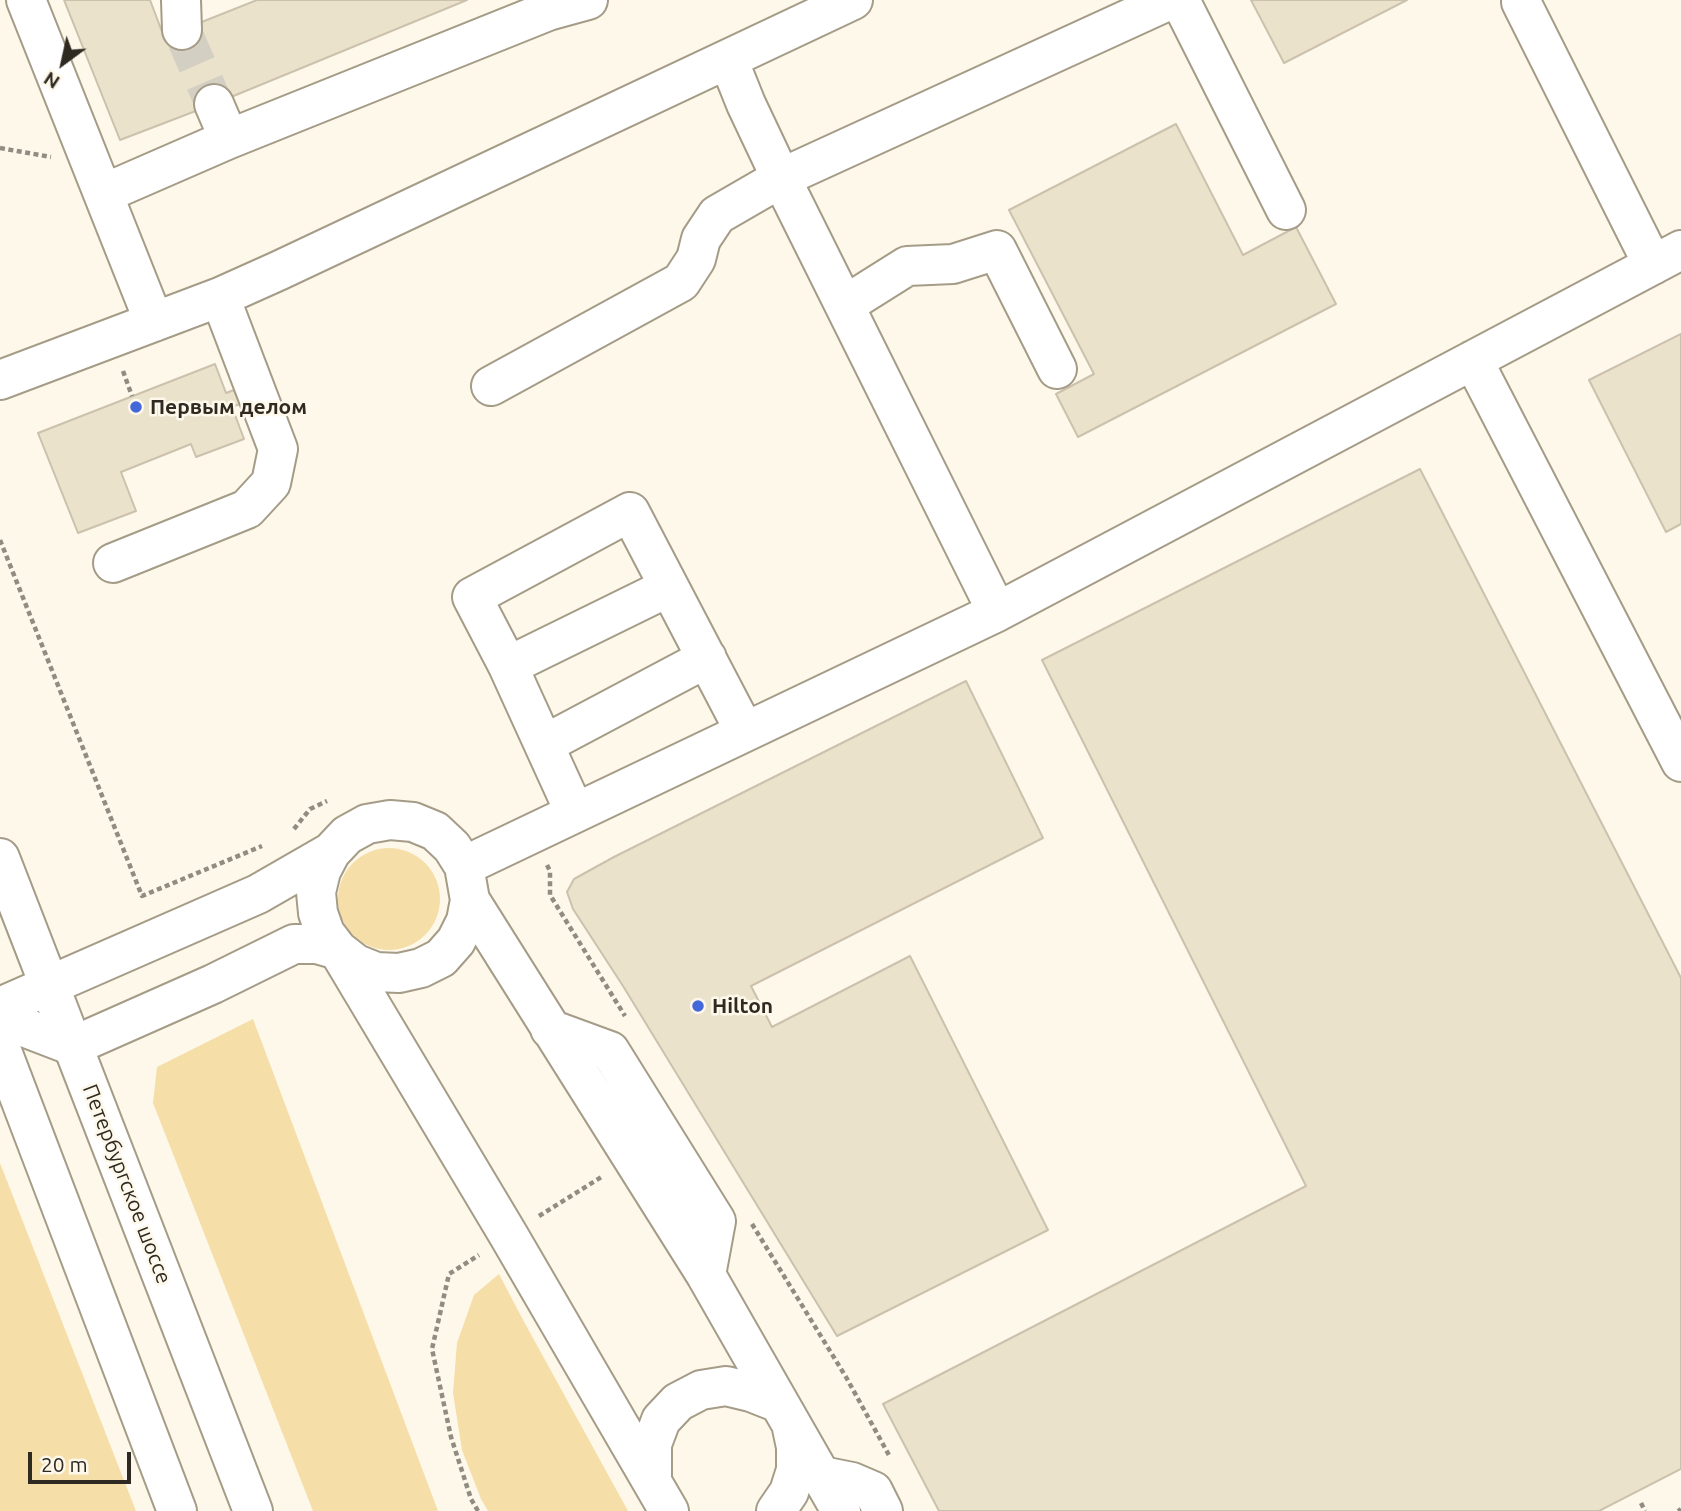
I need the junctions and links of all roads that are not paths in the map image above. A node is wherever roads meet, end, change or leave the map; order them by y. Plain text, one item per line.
1 (26, 0) edge
2 (588, 0) edge
3 (853, 0) edge
4 (1170, 0) edge
5 (1180, 0) edge
6 (1521, 2) edge
7 (553, 6) edge
8 (728, 59) junction
9 (214, 104) tunnel mouth
10 (229, 139) junction
11 (780, 178) junction
12 (104, 193) junction
13 (1286, 210) dead end
14 (1667, 258) edge
15 (220, 296) junction
16 (845, 305) junction
17 (153, 322) junction
18 (1473, 360) junction
19 (1057, 369) dead end
20 (0, 380) edge
21 (491, 386) dead end
22 (113, 563) dead end
23 (669, 587) junction
24 (997, 612) junction
25 (707, 659) junction
26 (508, 666) junction
27 (745, 732) junction
28 (545, 744) junction
29 (1681, 762) edge
30 (575, 813) junction
31 (331, 852) junction
32 (0, 858) edge
33 (467, 883) junction
34 (338, 950) junction
35 (50, 985) junction
36 (0, 1007) edge
37 (0, 1018) edge
38 (0, 1046) edge
39 (73, 1046) junction
40 (785, 1412) junction
41 (822, 1476) junction
42 (660, 1496) edge
43 (177, 1511) edge
44 (253, 1511) edge
45 (776, 1511) edge
46 (841, 1511) edge
47 (883, 1511) edge

1 - 12 street
2 - 7 street
3 - 8 street
4 - 11 street
5 - 13 street
6 - 14 street
7 - 10 street
8 - 11 street
8 - 15 street
9 - 10 street
10 - 12 street
11 - 16 street
11 - 21 street
12 - 17 street
14 - 18 street
15 - 17 street
15 - 22 street
16 - 19 street
16 - 24 street
17 - 20 street
18 - 24 street
18 - 29 street
23 - 25 street
23 - 26 street
23 - 26 street
24 - 27 street
25 - 27 street
25 - 28 street
26 - 28 street
27 - 30 street
28 - 30 street
30 - 33 street
31 - 33 street
31 - 34 street
31 - 35 street
32 - 35 street, Петербургское шоссе
33 - 34 street
33 - 40 street
34 - 39 street
34 - 42 street
35 - 36 street
35 - 39 street, Петербургское шоссе
37 - 39 street
38 - 43 street
39 - 44 street, Петербургское шоссе
40 - 41 street
40 - 42 street
40 - 45 street
41 - 46 street
41 - 47 street

